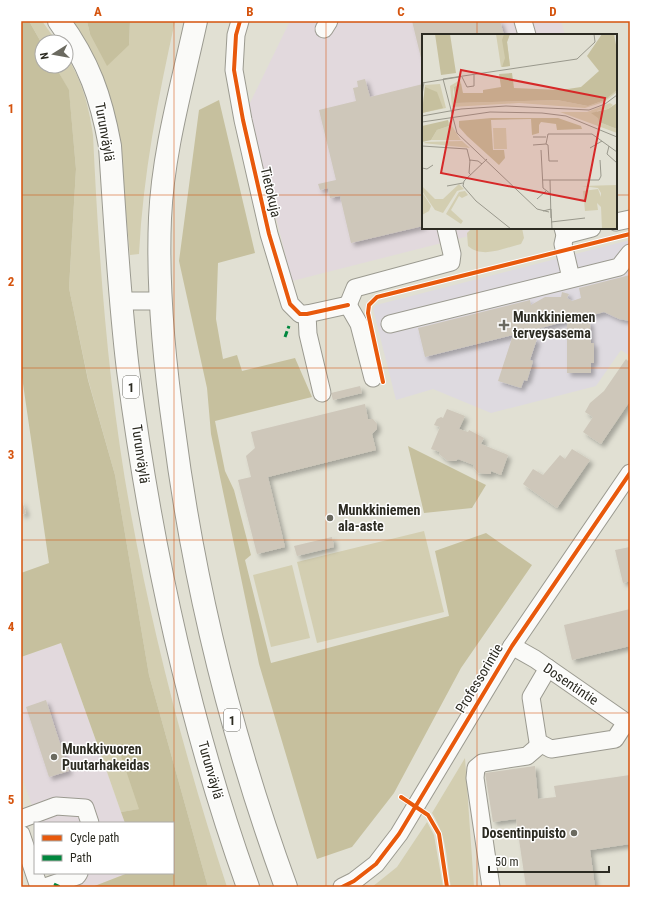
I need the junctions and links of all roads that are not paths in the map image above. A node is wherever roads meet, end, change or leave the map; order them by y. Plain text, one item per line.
1 (59, 21) edge
2 (196, 21) edge
3 (240, 21) edge
4 (523, 21) edge
5 (527, 34) edge
6 (630, 218) edge
7 (617, 222) edge
8 (446, 229) edge
9 (583, 229) edge
10 (564, 231) edge
11 (630, 253) edge
12 (572, 278) junction
13 (160, 301) junction
14 (122, 302) junction
15 (348, 305) junction
16 (307, 314) junction
17 (390, 324) dead end
18 (373, 378) dead end
19 (322, 393) dead end
20 (630, 473) edge
21 (512, 646) junction
22 (548, 668) junction
23 (628, 723) edge
24 (541, 744) junction
25 (21, 819) edge
26 (90, 822) edge
27 (21, 834) edge
28 (34, 870) edge
29 (35, 874) edge
30 (78, 874) edge
31 (40, 887) edge
32 (45, 887) edge
33 (248, 887) edge
34 (286, 887) edge
35 (342, 887) edge
36 (490, 887) edge

1 - 14 highway, Turunväylä / 1
2 - 13 highway, 1
3 - 16 street, Tietokuja
4 - 5 street
6 - 7 street
8 - 15 street
9 - 10 street
10 - 12 street
11 - 12 street
12 - 17 street
13 - 14 street
13 - 34 highway, 1
14 - 33 highway, Turunväylä / 1
15 - 16 street
15 - 18 street
16 - 19 street
20 - 21 street, Professorintie
21 - 22 street, Dosentintie
21 - 35 street, Professorintie
22 - 23 street, Dosentintie
22 - 24 street
23 - 24 street
24 - 36 street
25 - 26 street
27 - 28 street
29 - 31 street
30 - 32 street

